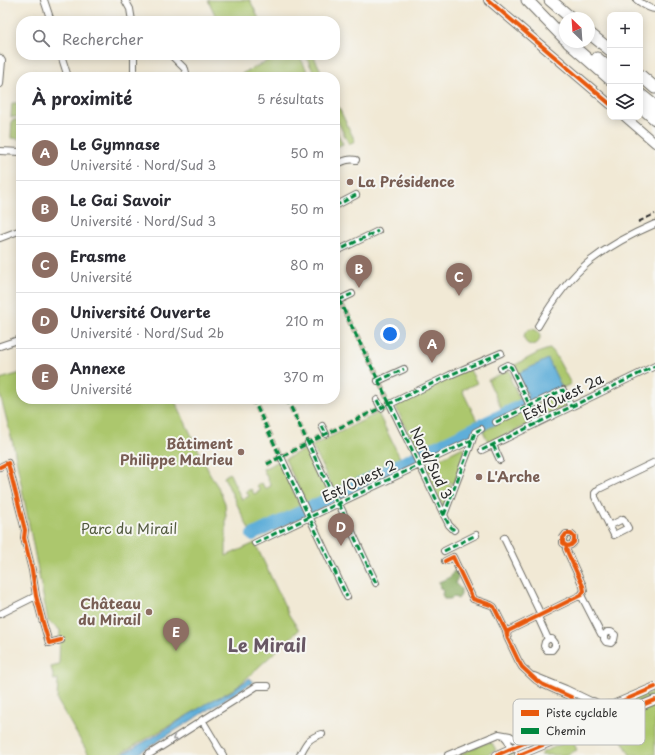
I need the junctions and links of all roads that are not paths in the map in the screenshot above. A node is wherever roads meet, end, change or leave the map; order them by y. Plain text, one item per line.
1 (44, 0) edge
2 (125, 0) edge
3 (488, 0) edge
4 (527, 0) edge
5 (550, 0) edge
6 (637, 0) edge
7 (655, 9) edge
8 (564, 12) edge
9 (49, 16) edge
10 (131, 16) edge
11 (559, 27) edge
12 (559, 33) edge
13 (595, 38) edge
14 (575, 48) edge
15 (585, 48) edge
16 (608, 48) edge
17 (0, 58) edge
18 (63, 60) edge
19 (134, 60) edge
20 (176, 60) edge
21 (607, 66) edge
22 (66, 72) edge
23 (134, 72) edge
24 (186, 72) edge
25 (607, 76) edge
26 (643, 78) edge
27 (0, 84) edge
28 (655, 88) edge
29 (643, 96) edge
30 (607, 101) edge
31 (655, 106) edge
32 (643, 109) edge
33 (655, 119) edge
34 (628, 120) edge
35 (655, 143) edge
36 (0, 151) edge
37 (16, 152) edge
38 (356, 160) dead end
39 (340, 162) edge
40 (356, 195) dead end
41 (340, 204) edge
42 (655, 224) edge
43 (378, 231) dead end
44 (16, 232) edge
45 (0, 238) edge
46 (340, 250) edge
47 (352, 294) dead end
48 (340, 300) edge
49 (538, 326) dead end
50 (16, 341) edge
51 (0, 346) edge
52 (500, 353) dead end
53 (655, 366) edge
54 (404, 368) dead end
55 (501, 368) dead end
56 (378, 381) dead end
57 (377, 400) dead end
58 (530, 406) junction
59 (571, 407) junction
60 (381, 408) dead end
61 (496, 422) dead end
62 (538, 423) junction
63 (322, 426) dead end
64 (481, 429) dead end
65 (326, 434) dead end
66 (472, 440) junction
67 (308, 443) tunnel mouth
68 (493, 445) junction
69 (470, 447) junction
70 (482, 450) dead end
71 (473, 454) dead end
72 (281, 457) tunnel mouth
73 (500, 460) dead end
74 (655, 462) edge
75 (418, 464) junction
76 (0, 467) edge
77 (337, 502) junction
78 (308, 515) junction
79 (444, 515) junction
80 (609, 526) dead end
81 (454, 530) dead end
82 (476, 536) dead end
83 (504, 538) dead end
84 (255, 543) dead end
85 (567, 546) dead end
86 (444, 551) dead end
87 (445, 561) dead end
88 (376, 583) dead end
89 (581, 595) junction
90 (36, 596) junction
91 (347, 597) dead end
92 (0, 614) edge
93 (540, 616) junction
94 (507, 635) junction
95 (604, 635) dead end
96 (548, 639) dead end
97 (61, 640) dead end
98 (532, 676) junction
99 (268, 686) dead end
100 (655, 687) edge
101 (572, 699) edge
102 (587, 699) edge
103 (627, 699) edge
104 (655, 700) edge
105 (645, 704) edge
106 (202, 720) junction
107 (322, 734) dead end
108 (503, 734) junction
109 (513, 738) edge
110 (519, 745) edge
111 (543, 745) edge
112 (509, 750) junction
113 (148, 755) edge
114 (223, 755) edge
115 (300, 755) edge
116 (448, 755) edge
117 (497, 755) edge
118 (519, 755) edge

1 - 9 street
2 - 10 street
3 - 30 main road
4 - 11 highway
4 - 12 highway
5 - 8 highway
6 - 7 street
13 - 16 highway
14 - 25 highway
15 - 21 highway
17 - 27 street
18 - 22 street
19 - 23 street
20 - 24 street
26 - 28 highway
29 - 31 highway
32 - 33 highway
34 - 35 main road
36 - 37 street
38 - 39 street
40 - 41 street
42 - 49 street
43 - 46 street
44 - 45 street
47 - 48 street
50 - 51 street
52 - 75 street, Nord/Sud 3
53 - 59 street, Est/Ouest 2a
54 - 56 street
55 - 58 street
57 - 60 street
58 - 59 street
58 - 61 street
58 - 62 street
59 - 62 street, Est/Ouest 2a
62 - 68 street, Est/Ouest 2a
63 - 65 street
64 - 66 street
66 - 69 street
66 - 75 street, Est/Ouest 2
67 - 77 street
68 - 70 street, Est/Ouest 2a
68 - 73 street
69 - 71 street
69 - 79 street
72 - 78 street
74 - 80 street
75 - 77 street, Est/Ouest 2
75 - 79 street, Nord/Sud 3
76 - 90 street
77 - 78 street, Est/Ouest 2
77 - 88 street
78 - 84 street, Est/Ouest 2
78 - 91 street
79 - 81 street, Nord/Sud 3
82 - 86 street
83 - 93 street
85 - 89 street
87 - 94 street
89 - 93 street
89 - 95 street
90 - 92 street
90 - 97 street
93 - 94 street
93 - 96 street
94 - 98 street
98 - 101 street
98 - 102 street
99 - 106 street
100 - 103 main road
104 - 105 main road
106 -> 113 street
106 - 114 street
107 - 115 street
108 - 109 street
108 - 112 street
108 - 116 street
110 - 112 main road
111 - 118 main road
112 - 117 main road

